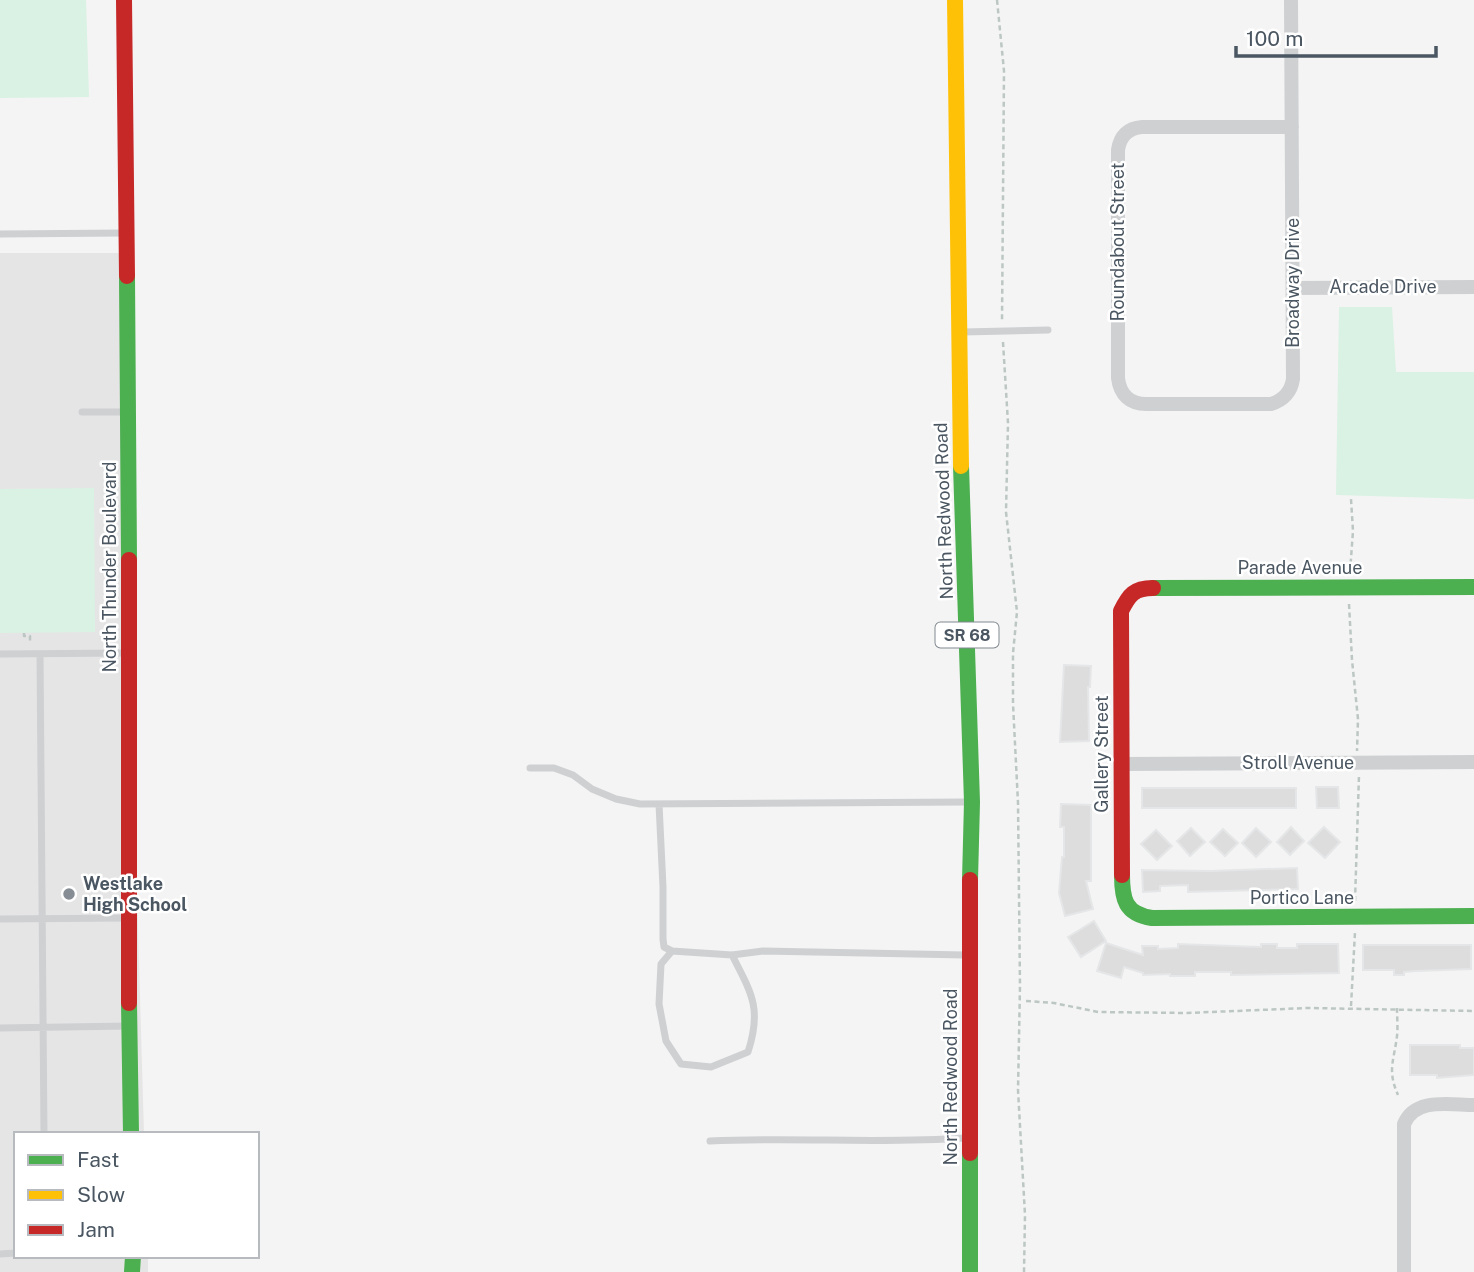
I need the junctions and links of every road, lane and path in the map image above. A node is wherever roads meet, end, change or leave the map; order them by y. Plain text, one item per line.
1 (124, 0) edge
2 (955, 0) edge
3 (996, 0) edge
4 (1291, 0) edge
5 (1292, 127) junction
6 (127, 233) junction
7 (0, 234) edge
8 (1474, 287) edge
9 (1293, 288) junction
10 (1048, 330) dead end
11 (1003, 331) junction
12 (959, 332) junction
13 (1123, 394) joint
14 (82, 412) dead end
15 (128, 412) junction
16 (1351, 499) dead end
17 (1348, 581) junction
18 (1474, 587) edge
19 (1129, 595) joint
20 (23, 633) dead end
21 (30, 647) dead end
22 (130, 653) junction
23 (0, 654) edge
24 (40, 654) junction
25 (1357, 762) junction
26 (1474, 762) edge
27 (1122, 764) junction
28 (530, 768) dead end
29 (971, 802) junction
30 (659, 804) junction
31 (1132, 912) joint
32 (1474, 916) edge
33 (1355, 917) junction
34 (128, 918) junction
35 (0, 919) edge
36 (43, 919) junction
37 (672, 951) junction
38 (732, 955) junction
39 (969, 955) junction
40 (1026, 1001) dead end
41 (1351, 1008) junction
42 (1397, 1008) junction
43 (1474, 1011) edge
44 (129, 1026) junction
45 (42, 1027) junction
46 (0, 1028) edge
47 (1398, 1096) dead end
48 (1474, 1105) edge
49 (44, 1132) edge
50 (131, 1132) edge
51 (971, 1138) junction
52 (710, 1141) dead end
53 (971, 1272) edge
54 (1024, 1272) edge
55 (1404, 1272) edge

1 - 6 street, North Thunder Boulevard
2 - 12 street, North Redwood Road / SR 68
3 - 11 path
4 - 5 street, Broadway Drive
5 - 9 street, Broadway Drive
5 - 13 street, Roundabout Street
6 - 7 lane
6 - 15 street, North Thunder Boulevard
8 - 9 street, Arcade Drive
9 - 13 street, Broadway Drive
10 - 11 lane
11 - 12 lane
11 - 54 path
12 - 29 street, North Redwood Road / SR 68
14 - 15 lane
15 - 22 street, North Thunder Boulevard
16 - 17 path
17 - 18 street, Parade Avenue
17 - 19 street, Parade Avenue
17 - 25 path
19 - 27 street, Gallery Street
20 - 21 path
22 - 24 lane
22 - 34 street, North Thunder Boulevard
23 - 24 lane
24 - 36 lane
25 - 26 street, Stroll Avenue
25 - 27 street, Stroll Avenue
25 - 33 path
27 - 31 street, Gallery Street
28 - 30 lane
29 - 30 lane
29 - 39 street, North Redwood Road / SR 68
30 - 37 lane
31 - 33 street, Portico Lane
32 - 33 street, Portico Lane
33 - 41 path
34 - 36 lane
34 - 44 street, North Thunder Boulevard
35 - 36 lane
36 - 45 lane
37 - 38 lane
37 - 38 lane
38 - 39 lane
39 - 51 street, North Redwood Road / SR 68
40 - 41 path
41 - 42 path
42 - 43 path
42 - 47 path
44 - 45 lane
44 - 50 street, North Thunder Boulevard
45 - 46 lane
45 - 49 lane
48 - 55 street
51 - 52 lane
51 - 53 street, North Redwood Road / SR 68

